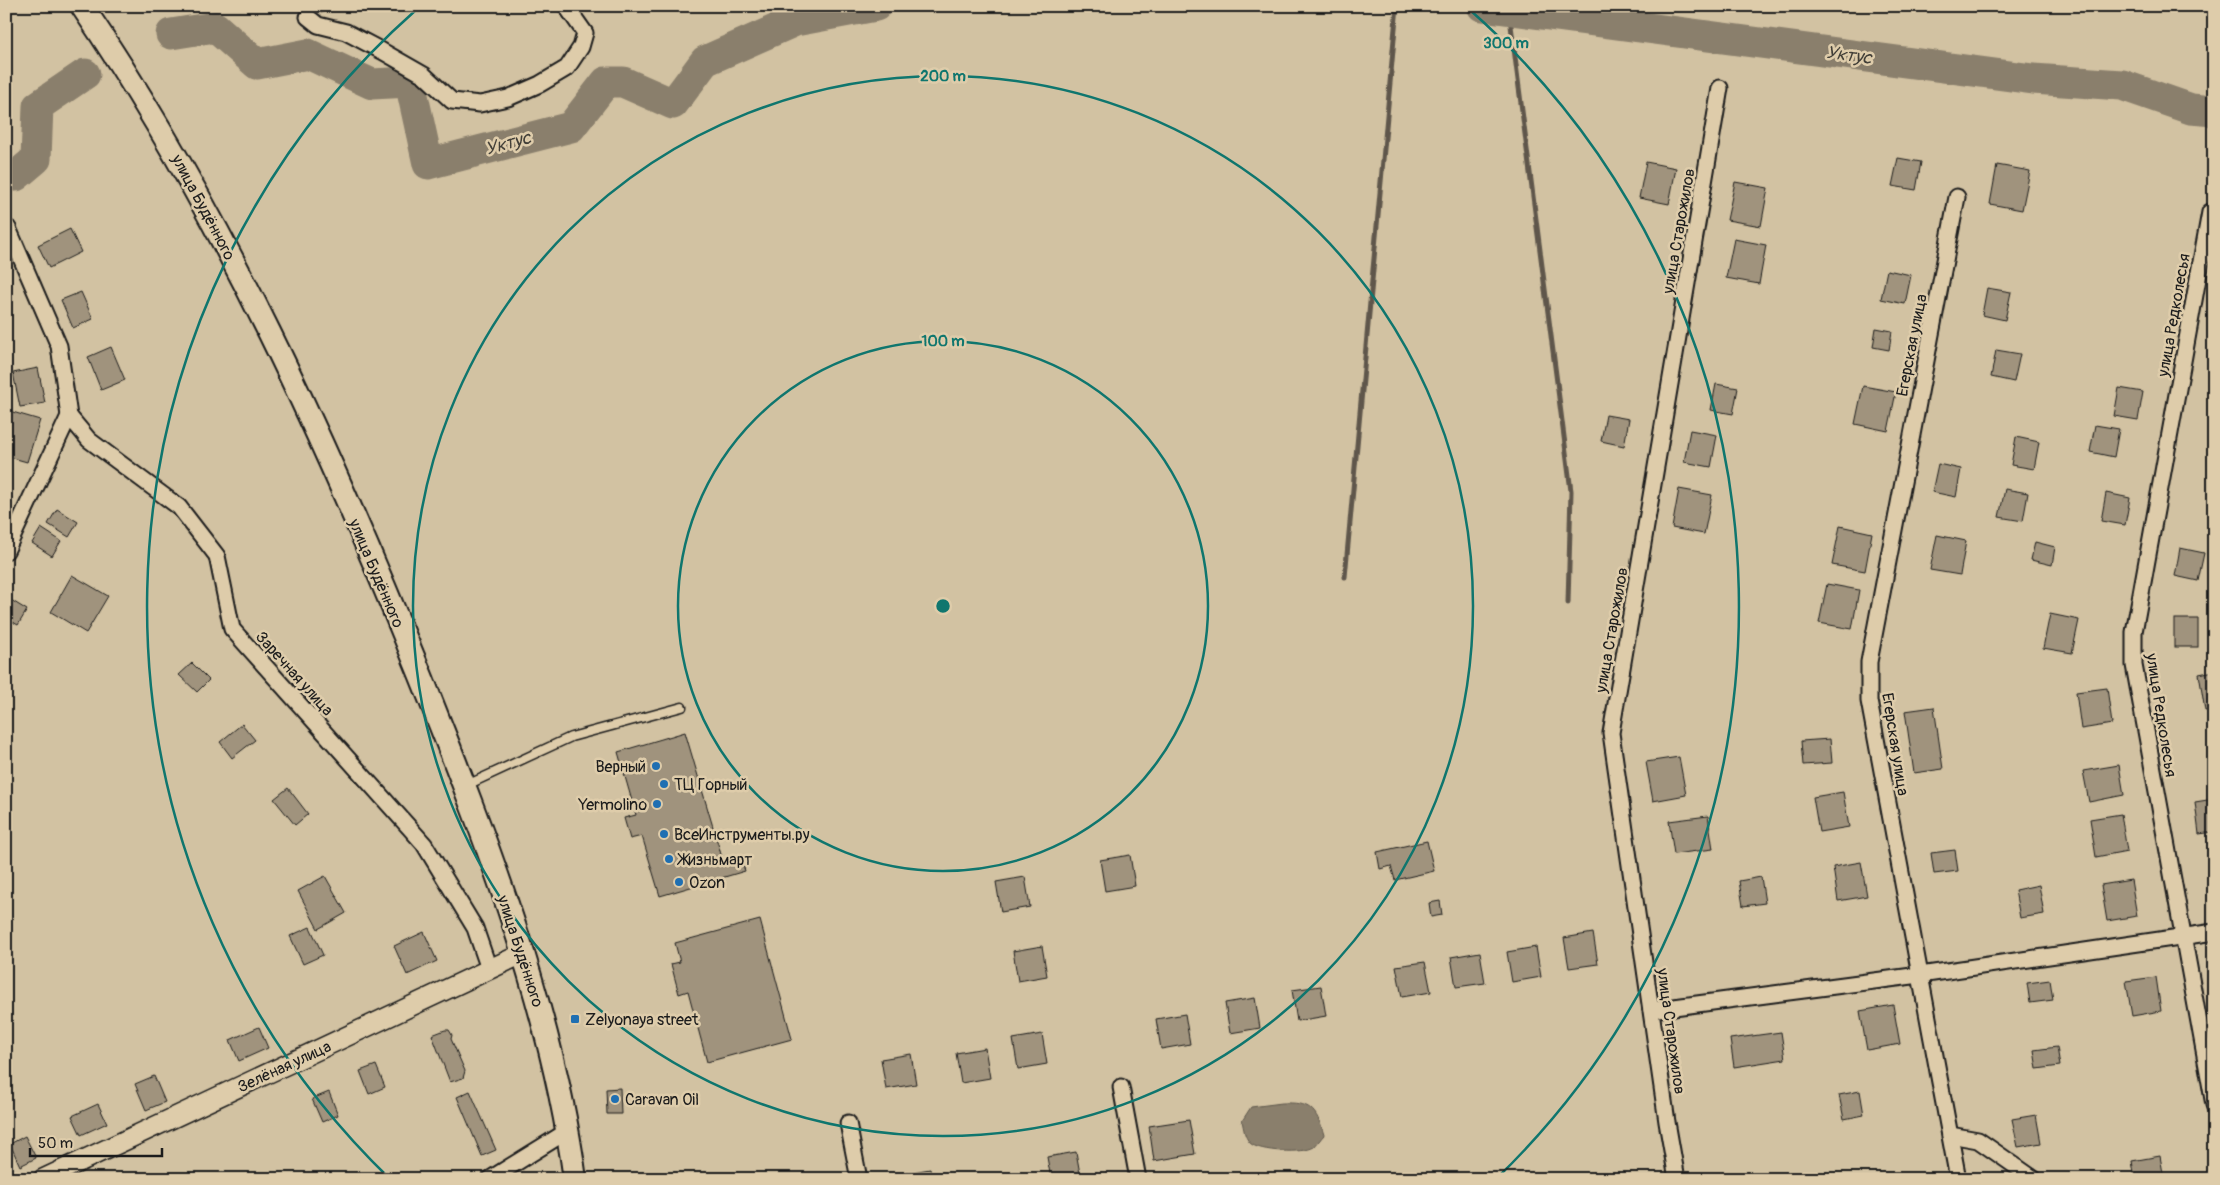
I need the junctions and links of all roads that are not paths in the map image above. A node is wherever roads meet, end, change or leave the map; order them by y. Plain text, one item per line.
1 (82, 6) edge
2 (566, 6) edge
3 (308, 17) dead end
4 (1720, 88) dead end
5 (1956, 197) dead end
6 (2210, 212) dead end
7 (8, 228) dead end
8 (68, 416) junction
9 (6, 550) edge
10 (682, 707) dead end
11 (465, 786) junction
12 (2214, 932) edge
13 (2184, 936) junction
14 (524, 952) junction
15 (489, 969) junction
16 (1920, 975) junction
17 (1651, 1010) junction
18 (1121, 1086) dead end
19 (2214, 1105) edge
20 (848, 1123) dead end
21 (569, 1130) junction
22 (1950, 1135) junction
23 (43, 1179) edge
24 (490, 1179) edge
25 (575, 1179) edge
26 (859, 1179) edge
27 (1138, 1179) edge
28 (1678, 1179) edge
29 (1958, 1179) edge
30 (2034, 1179) edge

1 - 11 main road, улица Будённого
2 - 3 street
4 - 17 street, улица Старожилов
5 - 16 street, Егерская улица
6 - 13 street, улица Редколесья
7 - 8 street
8 - 9 street
8 - 15 street, Заречная улица
10 - 11 lane
11 - 14 main road, улица Будённого
12 - 13 street
13 - 16 street
13 - 19 street, улица Редколесья
14 - 15 street, Зелёная улица
14 - 21 main road, улица Будённого
15 - 23 street, Зелёная улица
16 - 17 street
16 - 22 street, Егерская улица
17 - 28 street, улица Старожилов
18 - 27 street
20 - 26 street
21 - 24 street
21 - 25 main road, улица Будённого
22 - 29 street, Егерская улица
22 - 30 street

